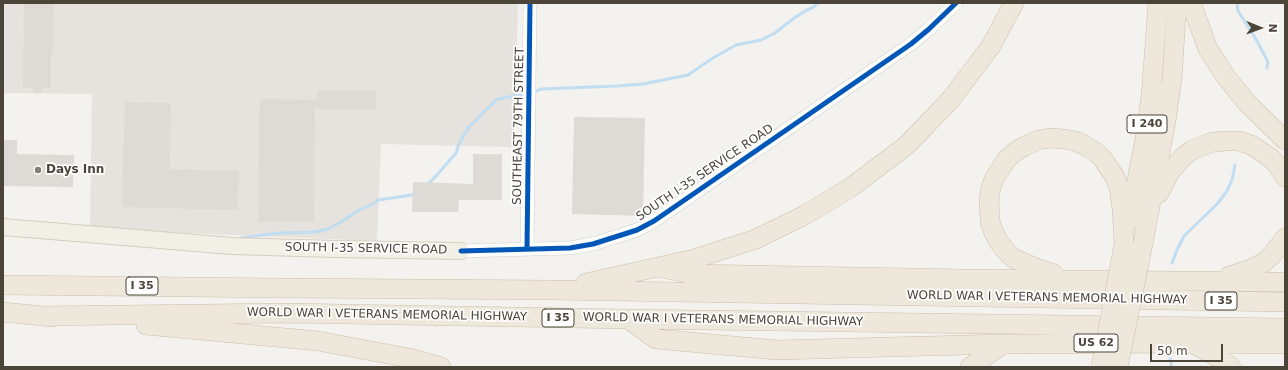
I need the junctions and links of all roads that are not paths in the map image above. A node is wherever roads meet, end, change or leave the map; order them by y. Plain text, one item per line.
1 (530, 3) edge
2 (956, 3) edge
3 (1014, 3) edge
4 (1158, 3) edge
5 (1177, 3) edge
6 (1191, 3) edge
7 (1285, 140) edge
8 (1285, 177) edge
9 (1150, 208) junction
10 (3, 227) edge
11 (1285, 238) edge
12 (1124, 244) junction
13 (527, 249) junction
14 (461, 250) joint
15 (659, 267) junction
16 (1068, 279) junction
17 (1212, 281) junction
18 (1285, 282) edge
19 (3, 284) edge
20 (553, 290) junction
21 (1285, 302) edge
22 (3, 312) edge
23 (40, 316) junction
24 (628, 319) junction
25 (1285, 328) edge
26 (1190, 342) junction
27 (1003, 344) junction
28 (1285, 344) edge
29 (442, 367) edge
30 (970, 367) edge
31 (1101, 367) edge
32 (1118, 367) edge
33 (1231, 367) edge

1 - 13 street, SOUTHEAST 79TH STREET
2 - 13 street, SOUTH I-35 SERVICE ROAD
3 - 15 highway
4 - 12 highway, I 240
5 - 9 highway, I 240
6 - 7 highway
8 - 9 highway
9 - 32 highway, I 240, bridge
10 - 14 main road, SOUTH I-35 SERVICE ROAD
11 - 17 highway
12 - 16 highway
12 - 31 highway, I 240, bridge
13 - 14 street, SOUTH I-35 SERVICE ROAD
15 - 16 highway
15 - 20 highway
16 - 17 highway
17 - 18 highway
19 - 20 highway, WORLD WAR I VETERANS MEMORIAL HIGHWAY / I 35
20 - 21 highway, WORLD WAR I VETERANS MEMORIAL HIGHWAY / I 35
22 - 23 highway, I 35
23 - 24 highway, WORLD WAR I VETERANS MEMORIAL HIGHWAY / I 35
23 - 29 highway
24 - 25 highway, WORLD WAR I VETERANS MEMORIAL HIGHWAY / I 35
24 - 27 highway
26 - 27 highway, US 62
26 - 28 highway, US 62
26 - 33 highway
27 - 30 highway

